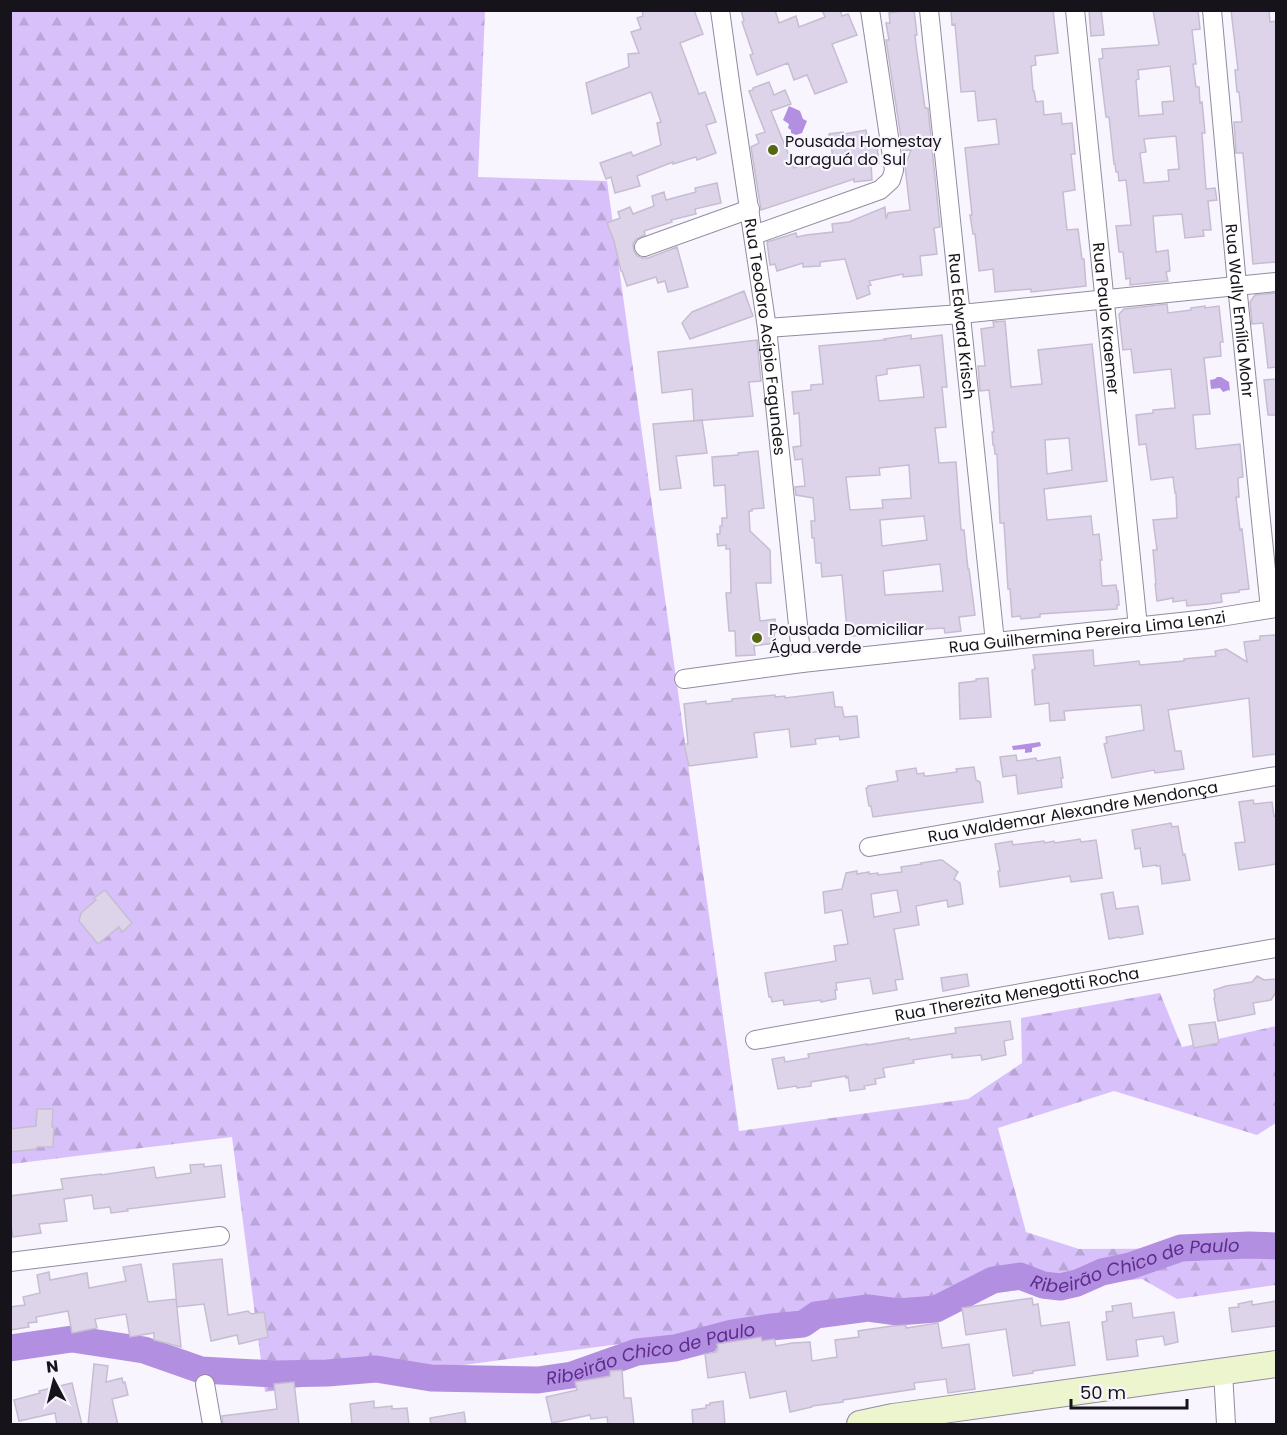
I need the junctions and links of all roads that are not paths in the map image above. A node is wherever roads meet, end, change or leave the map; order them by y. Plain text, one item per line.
1 (720, 10) edge
2 (870, 10) edge
3 (929, 10) edge
4 (1075, 10) edge
5 (1212, 10) edge
6 (750, 209) junction
7 (754, 235) junction
8 (644, 247) dead end
9 (1276, 282) edge
10 (1237, 285) junction
11 (1106, 299) junction
12 (961, 314) junction
13 (767, 328) junction
14 (1273, 608) edge
15 (1138, 627) junction
16 (995, 642) junction
17 (802, 663) junction
18 (684, 679) dead end
19 (1276, 776) edge
20 (869, 847) dead end
21 (1276, 948) edge
22 (755, 1040) dead end
23 (220, 1236) dead end
24 (10, 1262) edge
25 (1276, 1364) edge
26 (1223, 1372) junction
27 (205, 1384) dead end
28 (212, 1425) edge
29 (860, 1425) edge
30 (1226, 1425) edge

1 - 6 street, Rua Teodoro Acípio Fagundes
2 - 7 street
3 - 12 street, Rua Edward Krisch
4 - 11 street, Rua Paulo Kraemer
5 - 10 street, Rua Wally Emília Mohr
6 - 7 street, Rua Teodoro Acípio Fagundes
6 - 8 street
7 - 13 street, Rua Teodoro Acípio Fagundes
9 - 10 street
10 - 11 street
10 - 14 street, Rua Wally Emília Mohr
11 - 12 street
11 - 15 street, Rua Paulo Kraemer
12 - 13 street
12 - 16 street, Rua Edward Krisch
13 - 17 street, Rua Teodoro Acípio Fagundes
14 - 15 street, Rua Guilhermina Pereira Lima Lenzi
15 - 16 street, Rua Guilhermina Pereira Lima Lenzi
16 - 17 street, Rua Guilhermina Pereira Lima Lenzi
17 - 18 street, Rua Guilhermina Pereira Lima Lenzi
19 - 20 street, Rua Waldemar Alexandre Mendonça
21 - 22 street, Rua Therezita Menegotti Rocha
23 - 24 street
25 - 26 main road
26 - 29 main road
26 - 30 street
27 - 28 street

